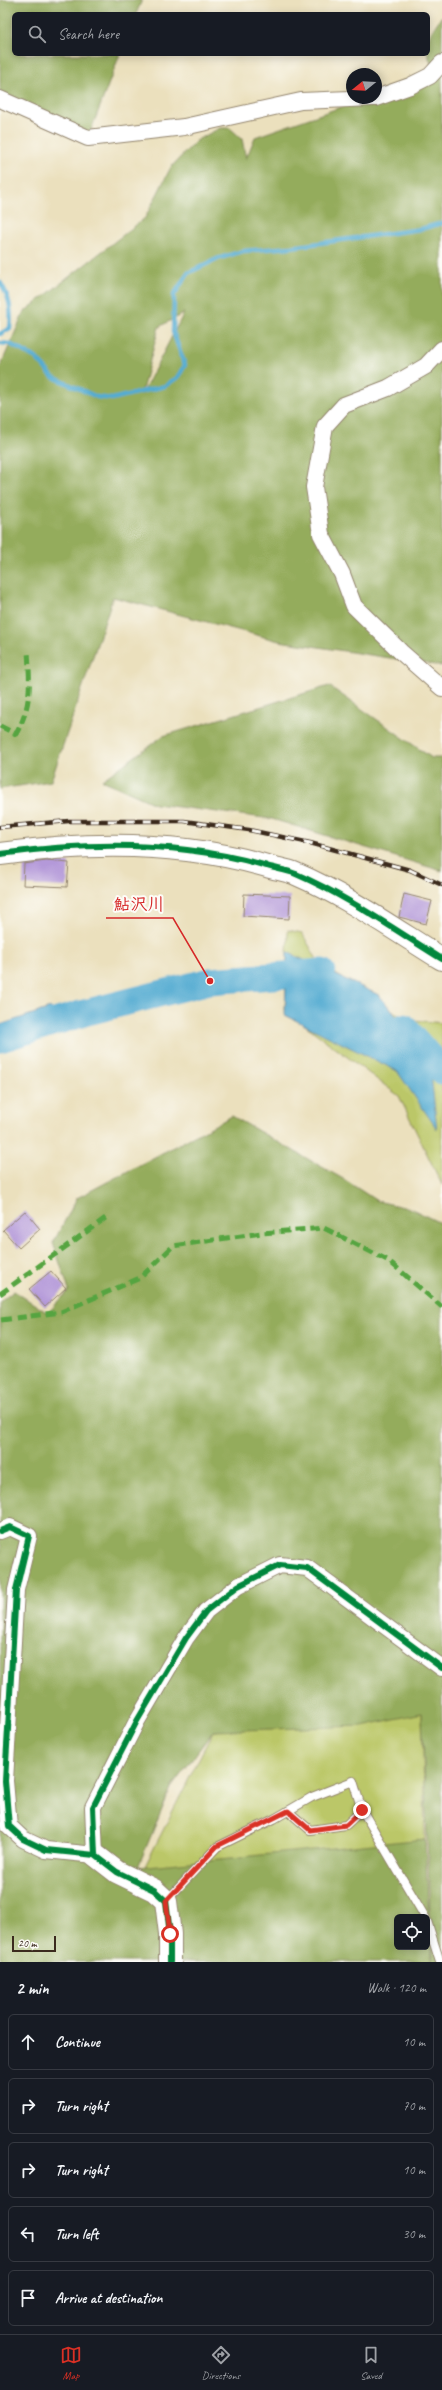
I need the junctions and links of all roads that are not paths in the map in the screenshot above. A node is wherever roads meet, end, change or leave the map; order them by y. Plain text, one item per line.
1 (442, 63) edge
2 (382, 96) edge
3 (0, 99) edge
4 (346, 99) edge
5 (442, 349) edge
6 (442, 688) edge
7 (0, 854) edge
8 (442, 959) edge
9 (0, 1531) edge
10 (442, 1668) edge
11 (362, 1810) junction
12 (288, 1811) junction
13 (95, 1855) junction
14 (166, 1901) junction
15 (423, 1914) edge
16 (430, 1930) edge
17 (170, 1962) edge
18 (440, 1962) edge

1 - 2 street
3 - 4 street
5 - 6 street
7 - 8 street
9 - 13 street
10 - 13 street
11 - 12 lane
11 - 12 lane
11 - 15 lane
12 - 14 lane
13 - 14 street
14 - 17 street
16 - 18 lane

